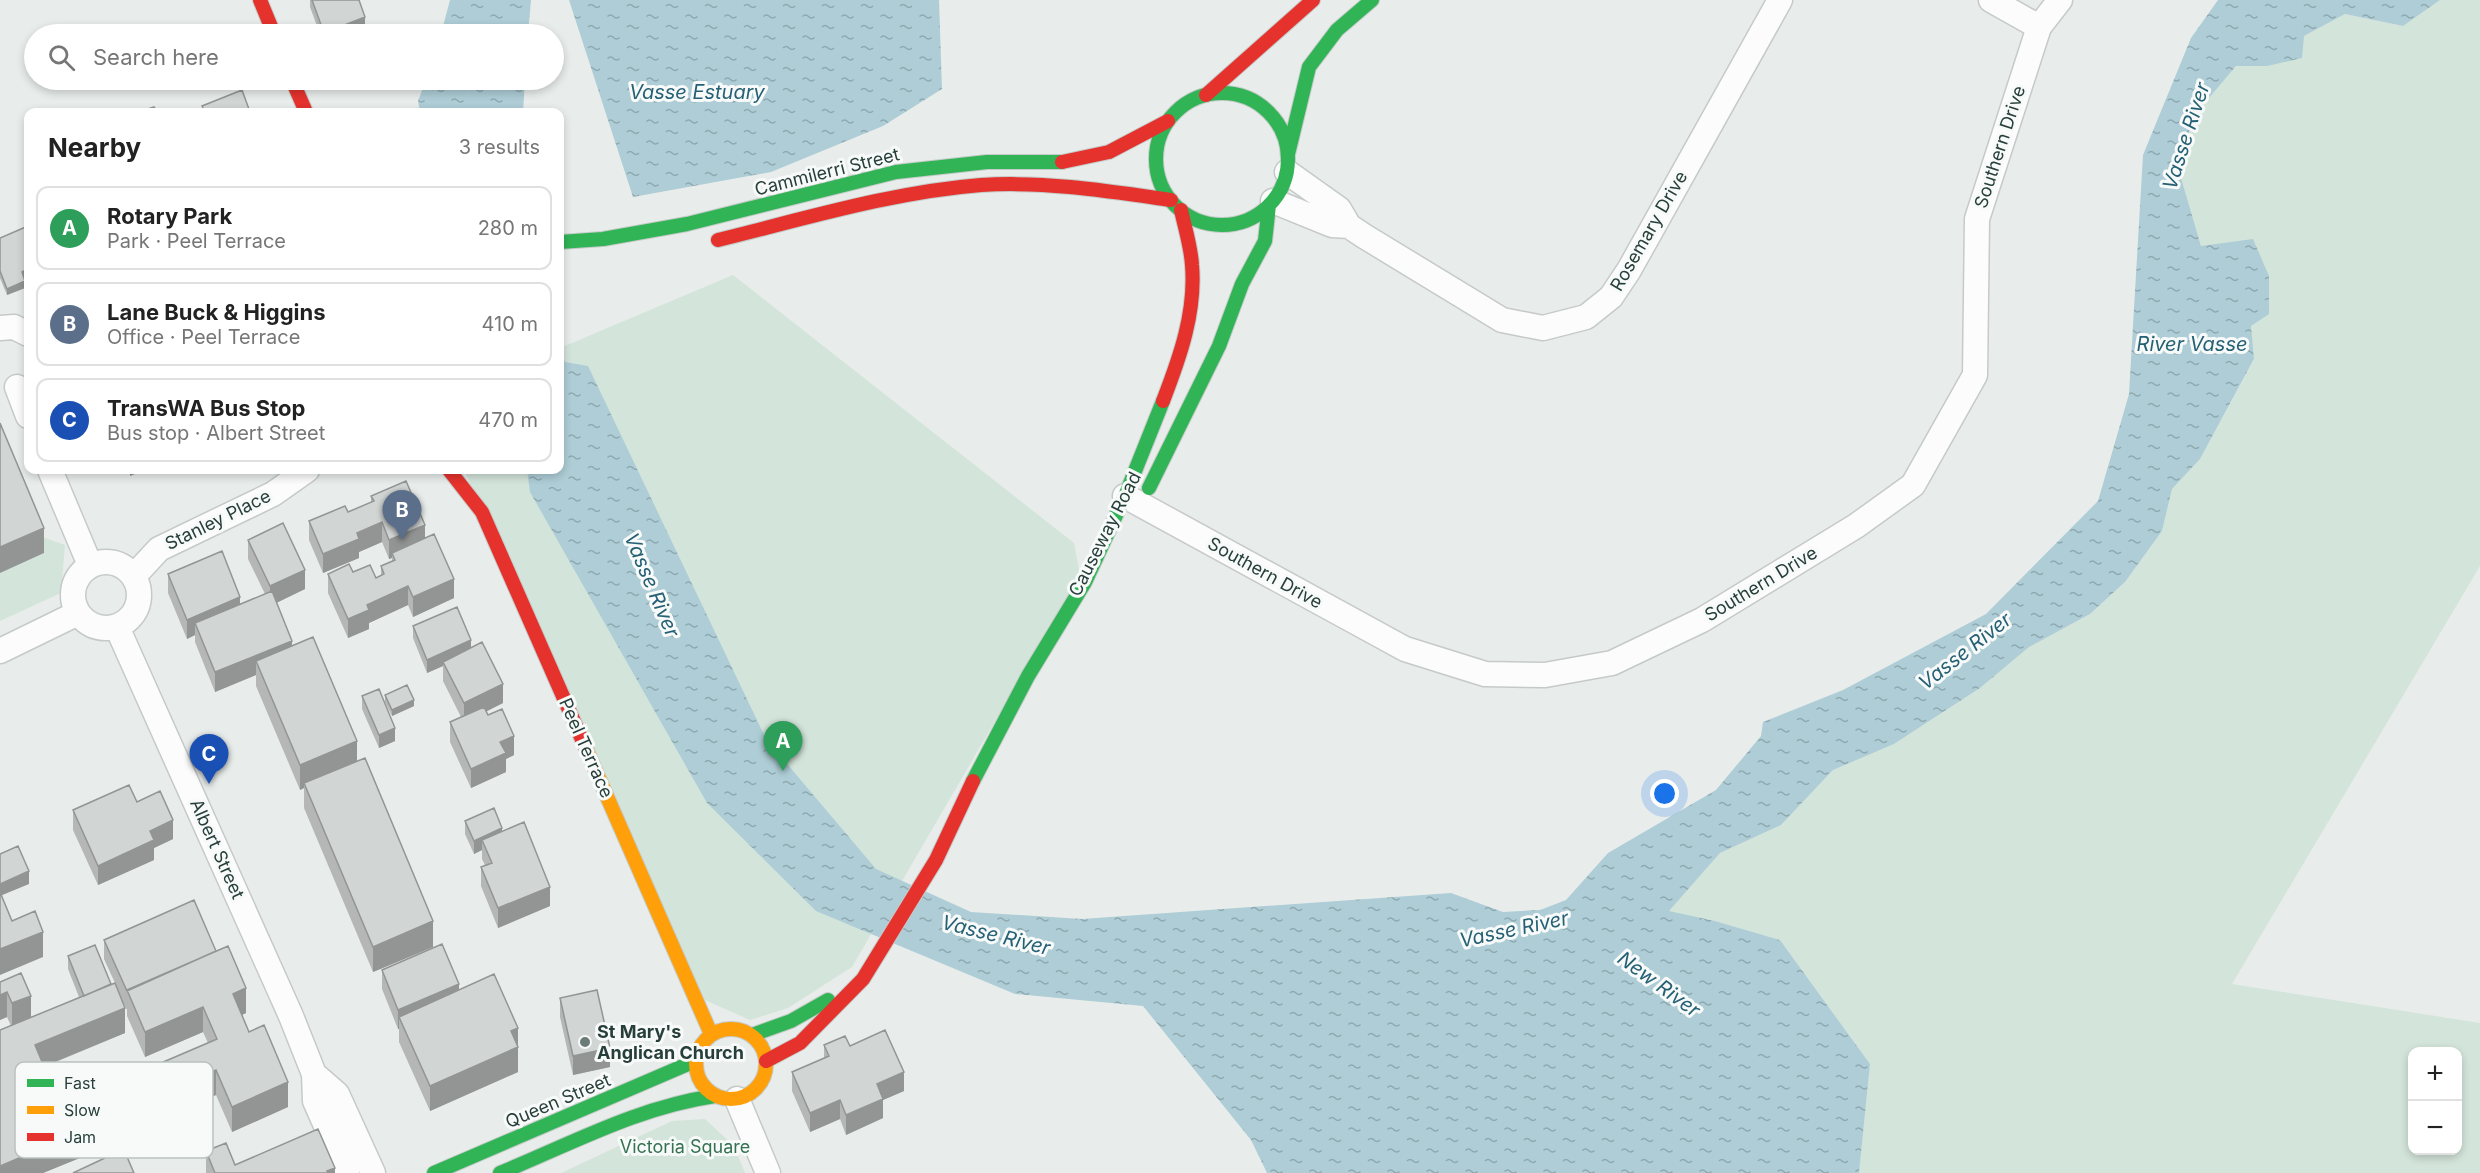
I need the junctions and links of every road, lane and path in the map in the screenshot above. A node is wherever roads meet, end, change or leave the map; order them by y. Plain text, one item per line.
1 (260, 0) edge
2 (1313, 0) edge
3 (1372, 0) edge
4 (1779, 0) edge
5 (1991, 0) edge
6 (2060, 0) edge
7 (270, 24) edge
8 (2039, 27) junction
9 (296, 90) edge
10 (1206, 95) junction
11 (304, 108) edge
12 (1168, 121) junction
13 (1288, 163) junction
14 (1271, 203) junction
15 (1176, 205) junction
16 (1349, 226) junction
17 (564, 242) edge
18 (705, 242) dead end
19 (0, 328) edge
20 (24, 332) edge
21 (15, 385) edge
22 (24, 406) edge
23 (52, 474) edge
24 (302, 474) edge
25 (452, 474) edge
26 (1134, 505) junction
27 (90, 565) junction
28 (134, 576) junction
29 (78, 613) junction
30 (117, 627) junction
31 (0, 651) edge
32 (981, 798) dead end
33 (936, 860) junction
34 (863, 979) junction
35 (711, 1034) junction
36 (752, 1035) junction
37 (696, 1061) junction
38 (766, 1061) junction
39 (314, 1074) junction
40 (726, 1097) junction
41 (347, 1173) edge
42 (373, 1173) edge
43 (434, 1173) edge
44 (500, 1173) edge
45 (768, 1173) edge

1 - 7 main road
2 - 10 main road
3 - 13 main road
4 - 16 street, Rosemary Drive
5 - 8 street
6 - 8 street, Southern Drive
8 - 26 street, Southern Drive
9 - 11 main road
10 - 12 main road
10 - 13 main road
12 - 15 main road
12 - 17 main road, Cammilerri Street
13 - 14 main road
13 - 16 street, Rosemary Drive
14 - 15 main road
14 - 16 street, Rosemary Drive
14 - 26 main road, Causeway Road
15 - 18 main road
15 - 26 main road, Causeway Road
19 - 20 street
21 - 22 street
23 - 27 street
24 - 28 street, Stanley Place
25 - 35 main road, Peel Terrace
26 - 33 main road, Causeway Road
27 - 28 street
27 - 29 street
28 - 30 street
29 - 30 street
29 - 31 street
30 - 39 street, Albert Street
32 - 33 main road, Causeway Road
33 - 34 main road, Causeway Road
34 - 36 main road, Causeway Road
34 - 38 main road, Causeway Road
35 - 36 main road
35 - 37 main road
36 - 38 main road
37 - 40 main road
37 - 43 main road, Queen Street
38 - 40 main road
39 - 41 street, Albert Street
39 - 42 street, Albert Street
40 - 44 main road
40 - 45 street

